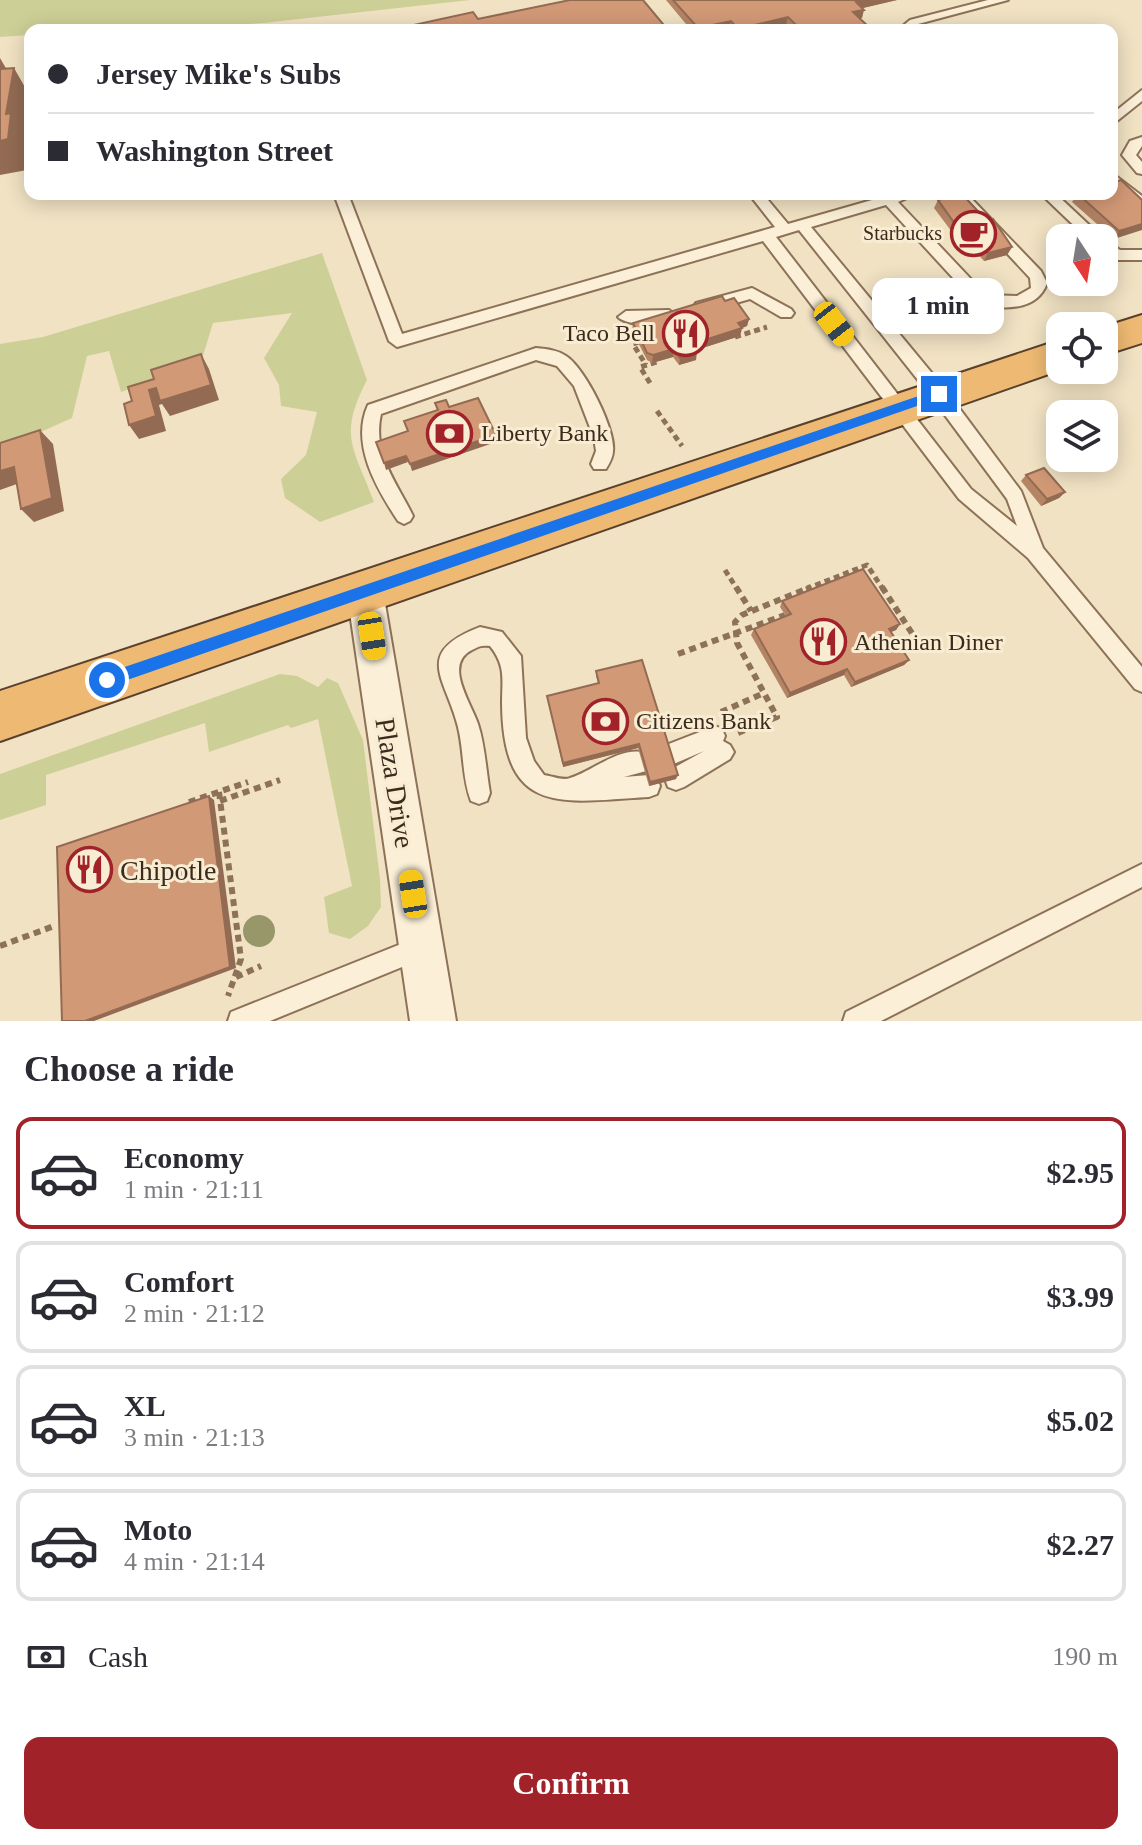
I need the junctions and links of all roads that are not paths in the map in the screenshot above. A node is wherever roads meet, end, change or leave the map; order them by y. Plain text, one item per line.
1 (1002, 0) edge
2 (912, 24) edge
3 (1142, 94) edge
4 (1118, 116) edge
5 (1142, 141) edge
6 (1142, 170) edge
7 (1118, 182) edge
8 (343, 200) edge
9 (761, 200) edge
10 (889, 200) joint
11 (965, 200) edge
12 (1055, 200) edge
13 (1142, 204) edge
14 (1081, 224) edge
15 (803, 226) junction
16 (786, 231) junction
17 (767, 236) junction
18 (1118, 255) edge
19 (1142, 255) edge
20 (626, 317) dead end
21 (782, 318) road end
22 (1142, 329) edge
23 (1118, 337) edge
24 (1046, 360) edge
25 (919, 401) junction
26 (600, 464) dead end
27 (404, 516) dead end
28 (1035, 552) junction
29 (365, 592) junction
30 (1142, 682) edge
31 (0, 716) edge
32 (669, 755) edge
33 (642, 762) edge
34 (676, 779) edge
35 (649, 786) edge
36 (569, 791) junction
37 (479, 793) dead end
38 (1142, 875) edge
39 (421, 948) junction
40 (240, 1021) edge
41 (433, 1021) edge
42 (855, 1021) edge

1 - 2 lane
3 - 4 lane
5 - 6 lane
7 - 13 lane
8 - 17 lane
9 - 16 lane
10 - 11 lane
10 - 15 lane
12 - 14 lane
15 - 16 lane
15 - 25 lane
16 - 17 lane
17 - 25 lane
18 - 19 lane
20 - 21 lane
22 - 23 highway
24 - 25 highway
25 - 28 lane
25 - 28 lane
25 - 29 highway
26 - 27 lane
28 - 30 lane
29 - 31 highway
29 - 39 street, Plaza Drive
32 - 34 lane
33 - 36 lane
35 - 36 lane
36 - 37 lane
38 - 42 lane
39 - 40 lane
39 - 41 street, Plaza Drive

